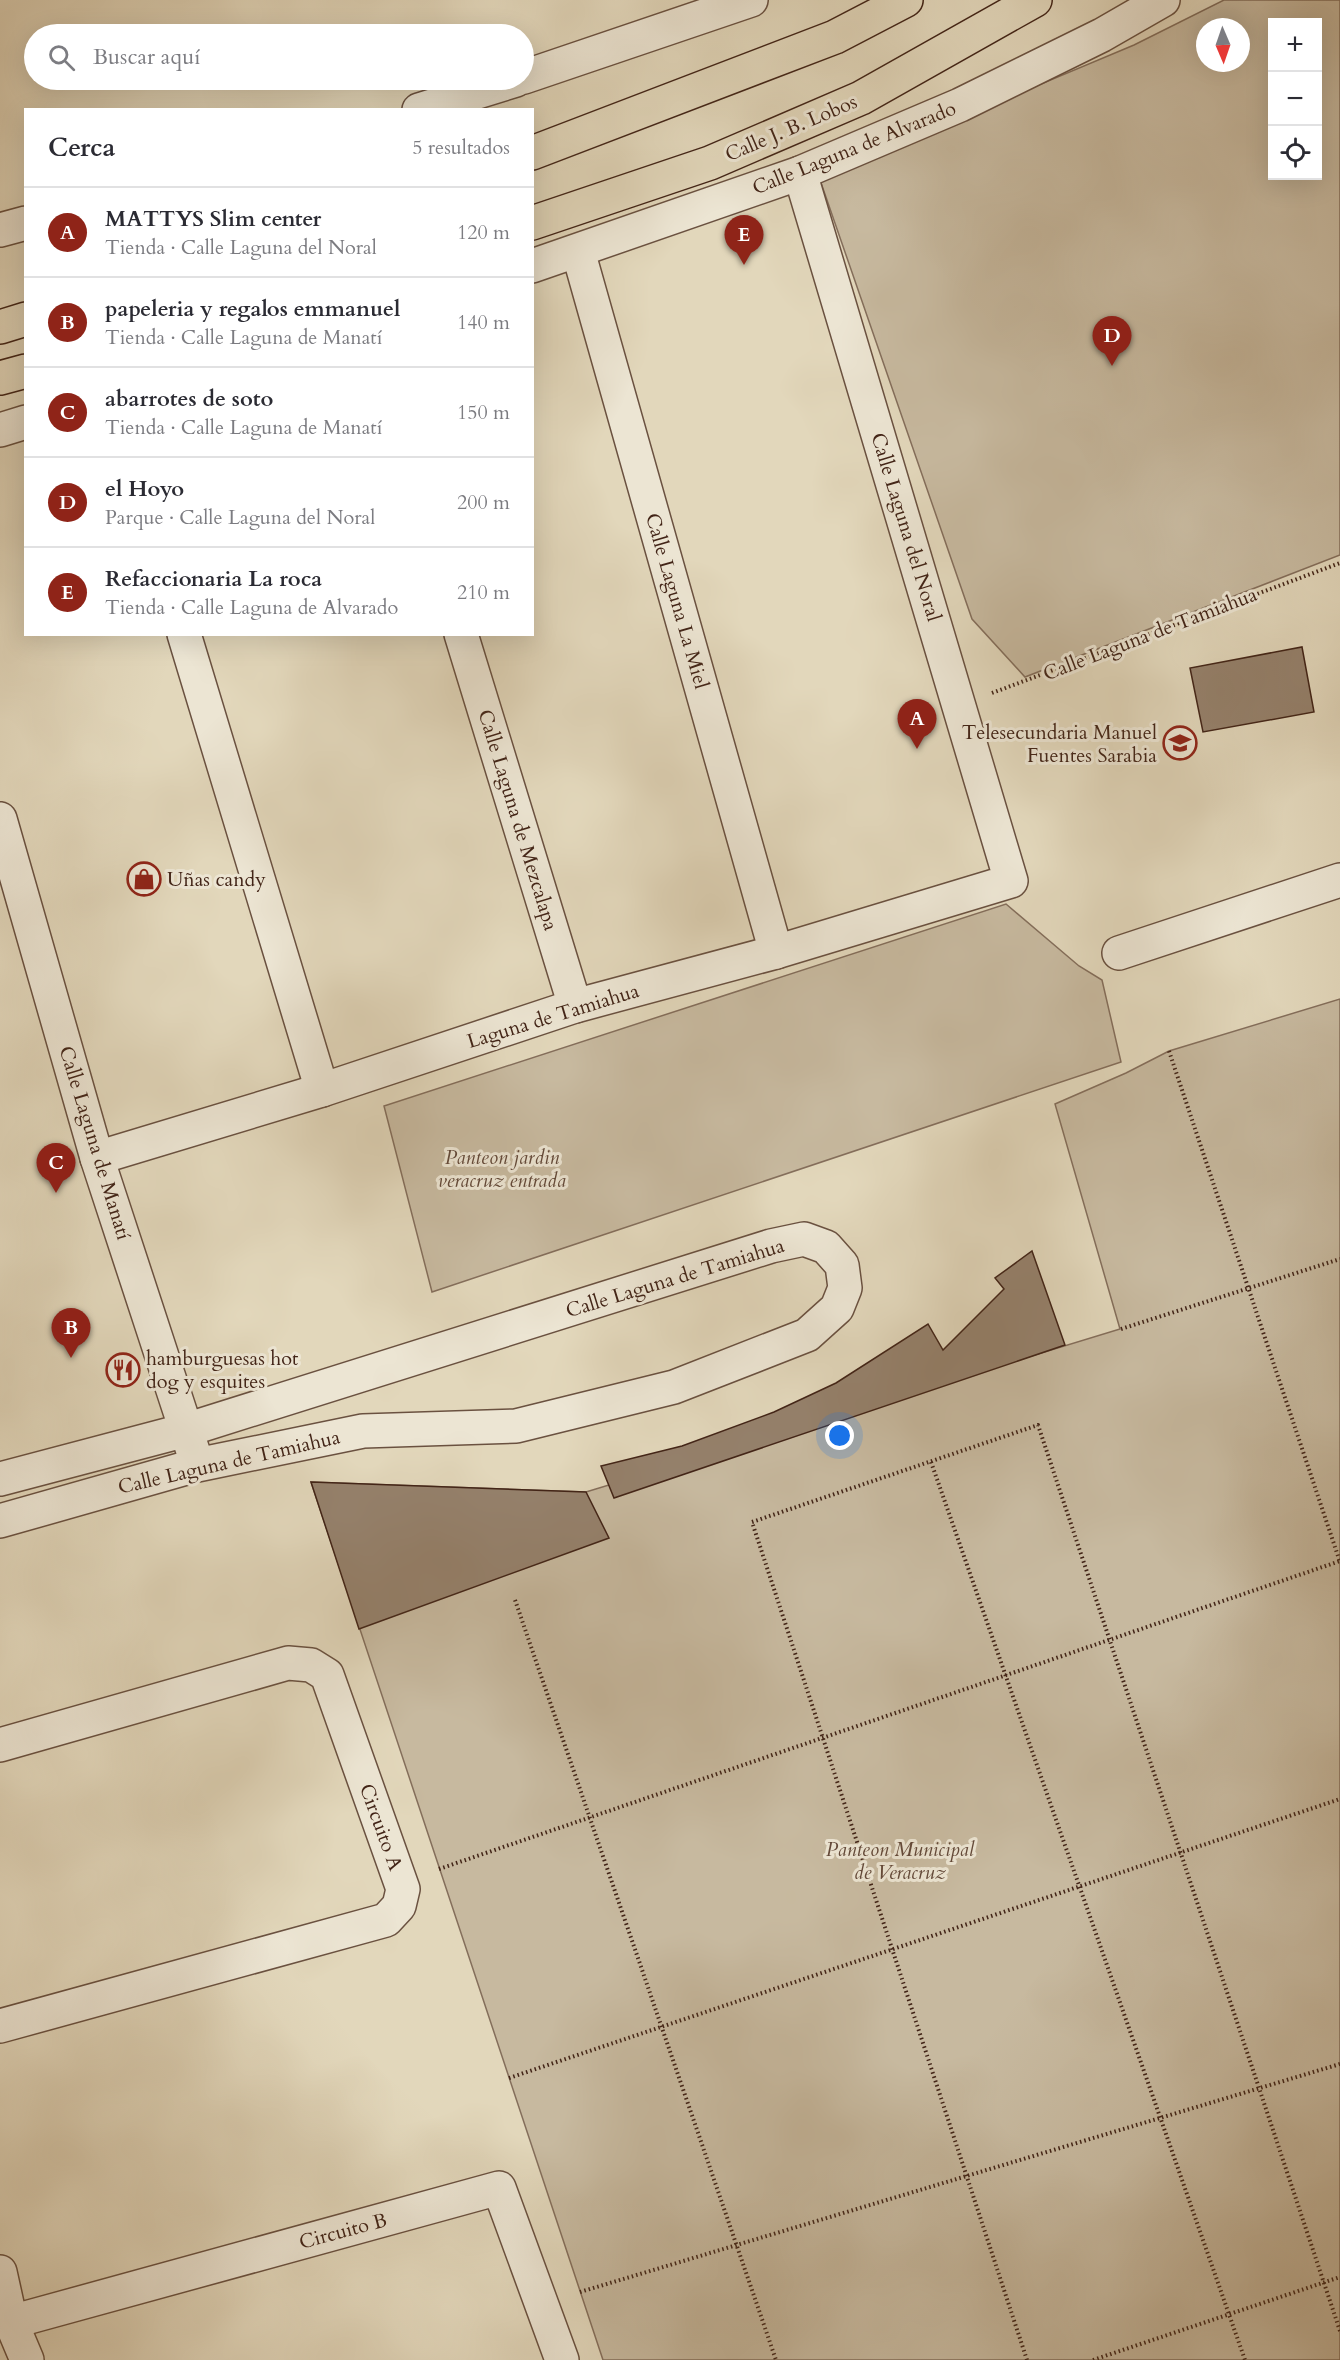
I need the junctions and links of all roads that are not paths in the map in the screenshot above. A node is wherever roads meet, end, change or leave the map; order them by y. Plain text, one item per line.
1 (751, 0) edge
2 (906, 0) edge
3 (1035, 0) edge
4 (1163, 0) edge
5 (534, 74) edge
6 (484, 90) edge
7 (425, 108) edge
8 (534, 152) edge
9 (800, 173) junction
10 (534, 222) edge
11 (24, 224) edge
12 (0, 230) edge
13 (578, 251) junction
14 (534, 265) edge
15 (24, 320) edge
16 (0, 327) edge
17 (24, 372) edge
18 (0, 378) edge
19 (24, 424) edge
20 (0, 430) edge
21 (185, 636) edge
22 (462, 636) edge
23 (0, 819) edge
24 (1340, 880) edge
25 (1011, 881) joint
26 (776, 952) junction
27 (1119, 952) dead end
28 (575, 1006) junction
29 (322, 1090) junction
30 (97, 1158) junction
31 (186, 1431) junction
32 (198, 1465) junction
33 (0, 1479) edge
34 (0, 1521) edge
35 (0, 1746) edge
36 (0, 2026) edge
37 (0, 2272) edge
38 (10, 2322) junction
39 (27, 2360) edge
40 (562, 2360) edge

1 - 5 street
2 - 8 main road
3 - 10 main road, Calle J. B. Lobos
4 - 9 street, Calle Laguna de Alvarado
6 - 7 street
9 - 13 street, Calle Laguna de Alvarado
9 - 25 street, Calle Laguna del Noral
11 - 12 street
13 - 14 street, Calle Laguna de Alvarado
13 - 26 street, Calle Laguna La Miel
15 - 16 main road
17 - 18 main road
19 - 20 street
21 - 29 street
22 - 28 street, Calle Laguna de Mezcalapa
23 - 30 street, Calle Laguna de Manatí
24 - 27 street
25 - 26 street, Laguna de Tamiahua
26 - 28 street, Laguna de Tamiahua
28 - 29 street, Laguna de Tamiahua
29 - 30 street, Laguna de Tamiahua
30 - 31 street, Calle Laguna de Manatí
31 - 32 street, Calle Laguna de Manatí
31 - 32 street, Calle Laguna de Tamiahua
31 - 33 street, Calle Laguna de Tamiahua
32 - 34 street, Calle Laguna de Tamiahua
35 - 36 street, Circuito A
37 - 38 street
38 - 39 street
38 - 40 street, Circuito B

